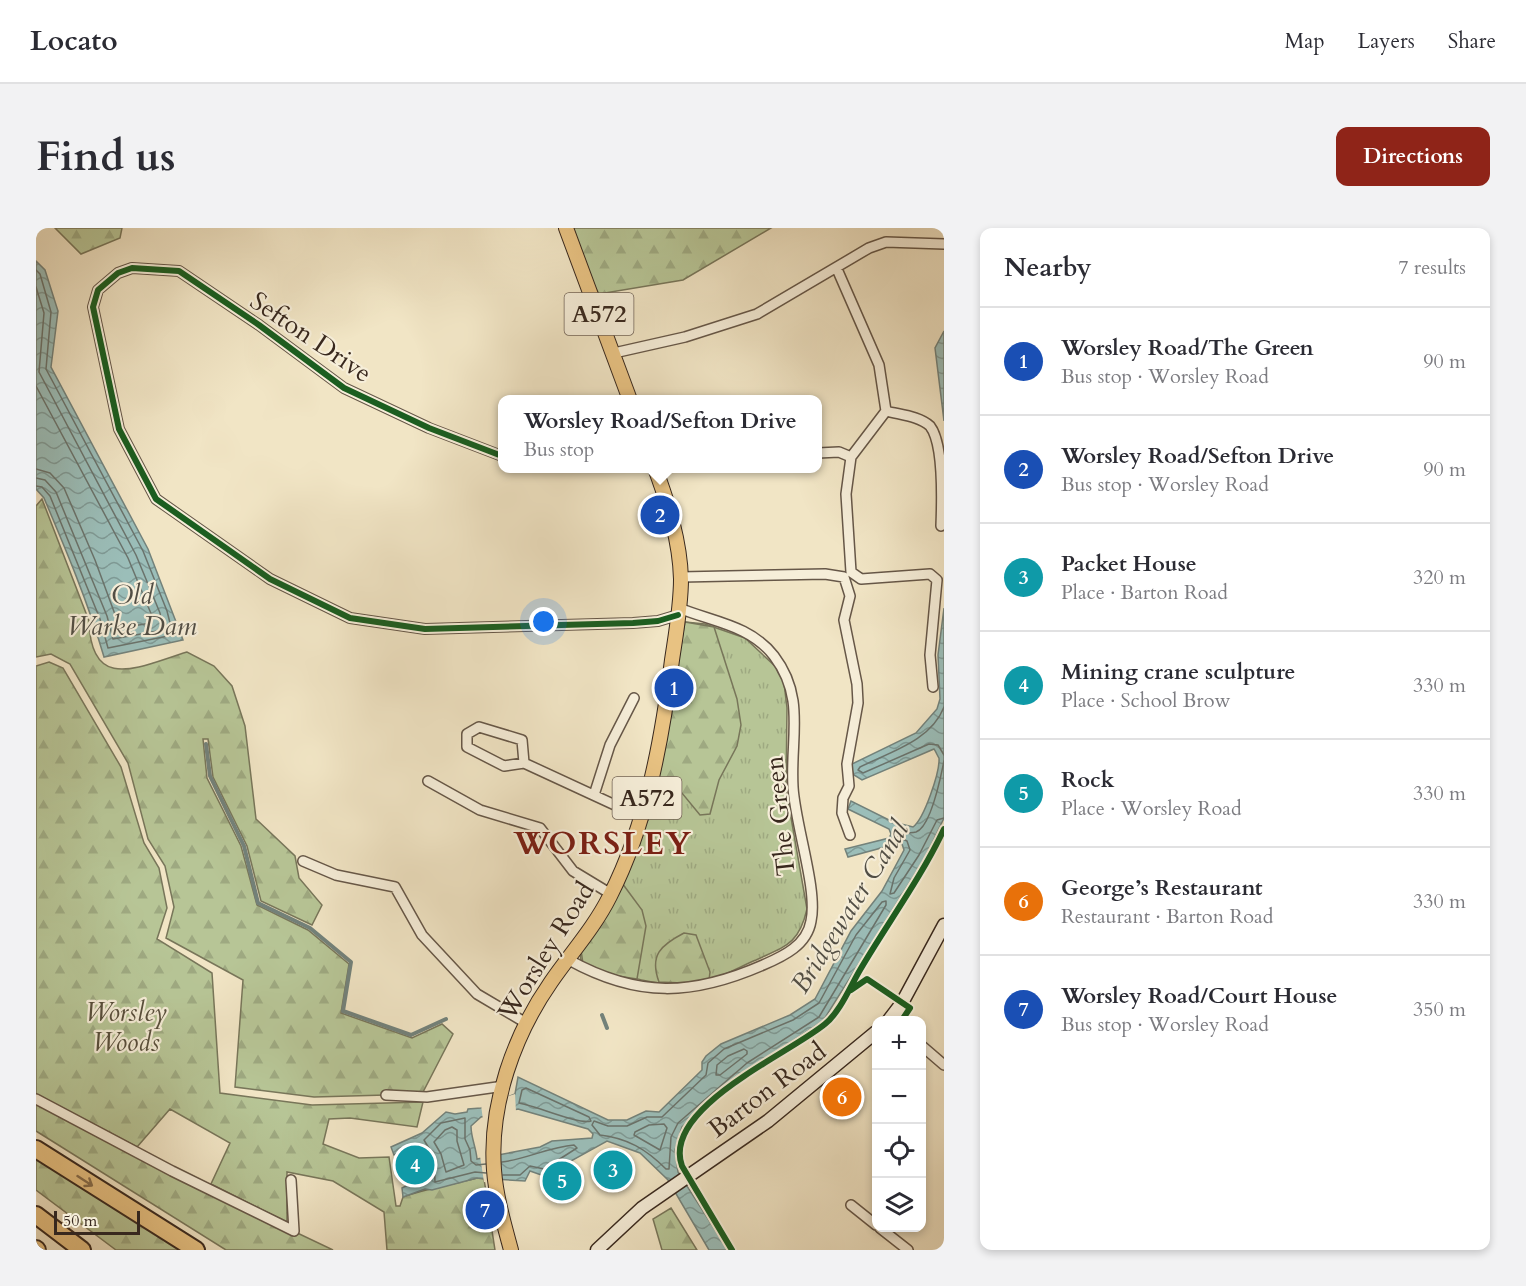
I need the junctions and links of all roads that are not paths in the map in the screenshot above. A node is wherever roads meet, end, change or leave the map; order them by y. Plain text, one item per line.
1 (566, 228) edge
2 (944, 244) edge
3 (837, 269) junction
4 (614, 353) junction
5 (629, 395) edge
6 (886, 411) junction
7 (822, 453) edge
8 (498, 454) edge
9 (851, 457) junction
10 (657, 473) edge
11 (941, 526) dead end
12 (681, 577) junction
13 (679, 611) junction
14 (933, 687) dead end
15 (634, 698) dead end
16 (524, 763) junction
17 (428, 781) dead end
18 (594, 795) junction
19 (643, 818) junction
20 (850, 835) dead end
21 (303, 861) dead end
22 (611, 894) junction
23 (944, 925) edge
24 (568, 960) junction
25 (892, 1016) edge
26 (526, 1023) junction
27 (872, 1035) edge
28 (926, 1051) edge
29 (944, 1065) edge
30 (502, 1092) junction
31 (386, 1095) dead end
32 (36, 1098) edge
33 (36, 1149) edge
34 (291, 1180) dead end
35 (851, 1205) dead end
36 (36, 1215) edge
37 (872, 1221) edge
38 (886, 1232) edge
39 (598, 1249) edge
40 (82, 1250) edge
41 (196, 1250) edge
42 (511, 1250) edge
43 (908, 1250) edge

1 - 4 main road, A572
2 - 3 street
3 - 4 street
3 - 6 street
4 - 5 main road, A572
6 - 9 street
6 - 11 street
7 - 9 street
8 - 13 street, Sefton Drive
9 - 14 street
10 - 12 main road, Worsley Road / A572
12 - 13 main road, Worsley Road / A572
12 - 20 street
13 - 19 main road, Worsley Road / A572
13 - 24 street, The Green
15 - 18 street
16 - 16 street
16 - 18 street
17 - 22 street
18 - 19 street
19 - 22 main road, Worsley Road / A572
21 - 26 street
22 - 24 main road, Worsley Road / A572
23 - 25 main road
24 - 26 main road, Worsley Road / A572
26 - 30 main road, Worsley Road / A572
27 - 39 main road, Barton Road
28 - 29 street
30 - 31 street
30 - 42 main road, Worsley Road / A572
32 - 34 street
33 -> 41 highway
35 - 37 street
36 - 40 highway
38 - 43 street

